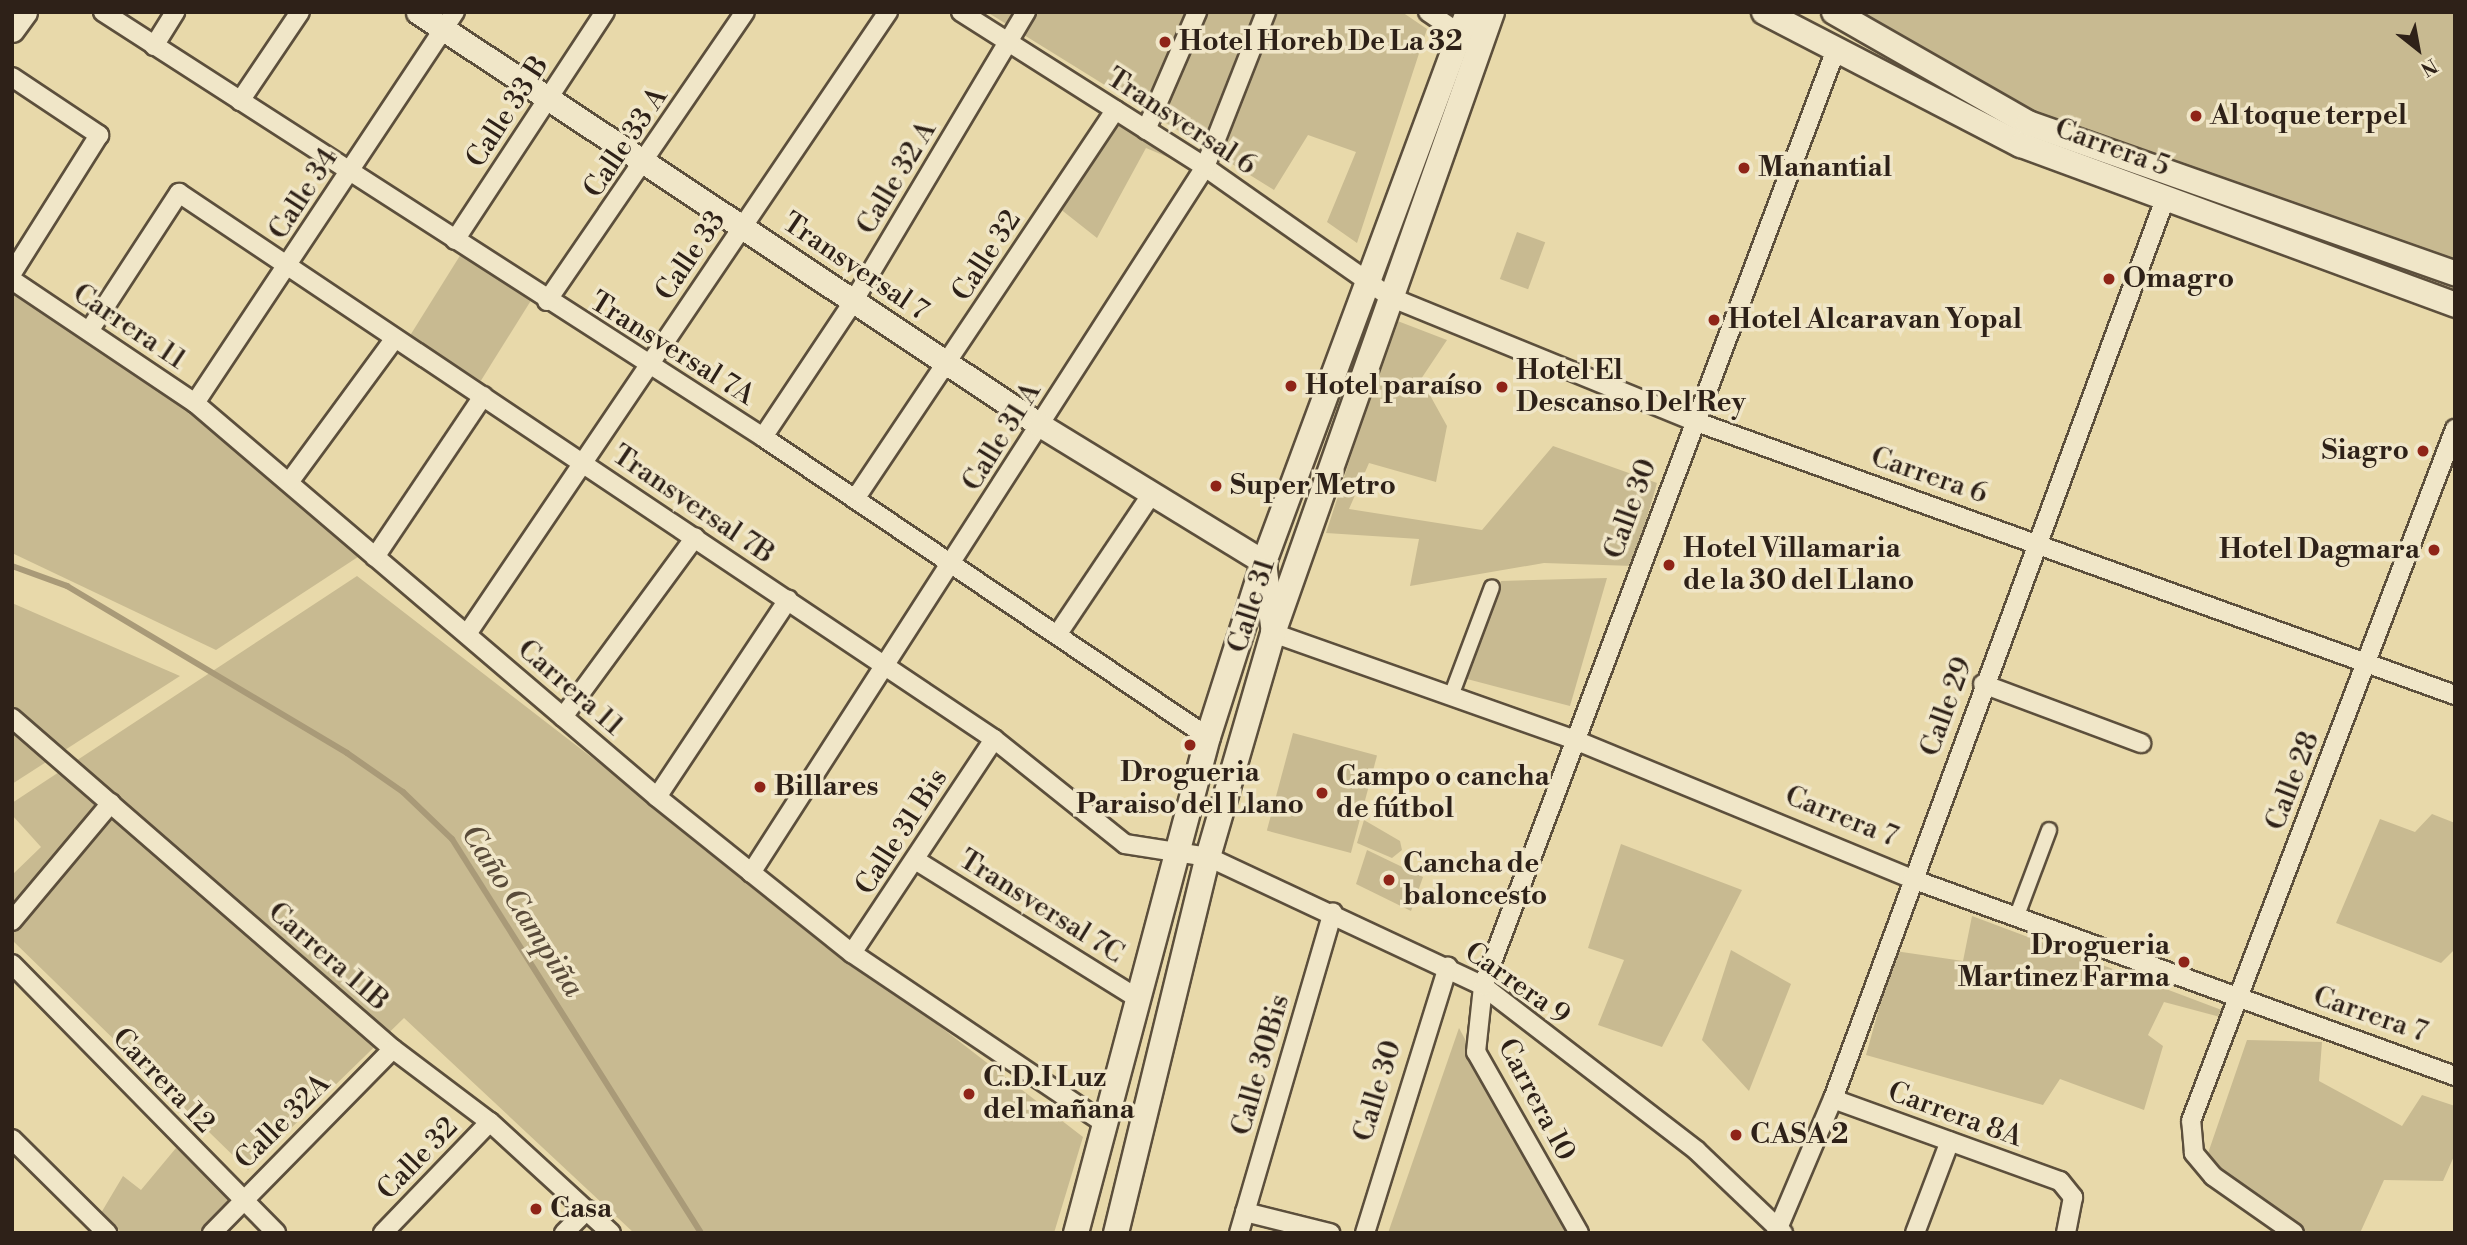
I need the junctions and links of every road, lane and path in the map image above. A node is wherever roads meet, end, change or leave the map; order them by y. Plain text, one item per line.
1 (24, 12) edge
2 (103, 12) edge
3 (175, 12) edge
4 (300, 12) edge
5 (418, 12) edge
6 (605, 12) edge
7 (745, 12) edge
8 (888, 12) edge
9 (961, 12) edge
10 (1026, 12) edge
11 (1197, 12) edge
12 (1266, 12) edge
13 (1428, 12) edge
14 (1492, 12) edge
15 (1763, 12) edge
16 (1834, 12) edge
17 (449, 21) edge
18 (1464, 23) edge
19 (12, 30) edge
20 (1009, 43) junction
21 (154, 46) junction
22 (1481, 48) junction
23 (1835, 52) junction
24 (12, 77) edge
25 (549, 100) junction
26 (240, 102) junction
27 (1115, 110) junction
28 (1146, 130) junction
29 (646, 164) junction
30 (1205, 167) junction
31 (349, 172) junction
32 (2165, 199) junction
33 (742, 228) junction
34 (455, 240) junction
35 (288, 266) junction
36 (2455, 273) edge
37 (12, 274) edge
38 (12, 280) edge
39 (1369, 281) junction
40 (1390, 297) junction
41 (547, 301) junction
42 (853, 302) junction
43 (2455, 305) edge
44 (89, 331) junction
45 (395, 338) junction
46 (947, 364) junction
47 (649, 366) junction
48 (483, 396) junction
49 (195, 404) junction
50 (1694, 421) junction
51 (1040, 425) junction
52 (2455, 429) edge
53 (762, 438) junction
54 (583, 463) junction
55 (290, 481) junction
56 (1151, 495) junction
57 (855, 499) junction
58 (695, 537) junction
59 (2035, 542) junction
60 (375, 557) junction
61 (1265, 562) junction
62 (953, 566) junction
63 (1492, 587) dead end
64 (788, 600) junction
65 (1059, 632) junction
66 (1273, 633) junction
67 (467, 634) junction
68 (2366, 663) junction
69 (888, 668) junction
70 (1983, 684) junction
71 (2455, 695) edge
72 (1451, 696) junction
73 (563, 717) junction
74 (12, 718) edge
75 (1208, 737) junction
76 (994, 739) junction
77 (1580, 742) junction
78 (2141, 743) dead end
79 (657, 797) junction
80 (111, 803) junction
81 (2049, 830) dead end
82 (1178, 848) junction
83 (1208, 857) junction
84 (917, 861) junction
85 (751, 873) junction
86 (1912, 878) junction
87 (1333, 912) junction
88 (2016, 918) junction
89 (12, 921) edge
90 (852, 953) junction
91 (12, 964) edge
92 (1448, 967) junction
93 (1483, 986) junction
94 (1137, 998) junction
95 (2239, 1000) junction
96 (393, 1049) junction
97 (2455, 1076) edge
98 (1833, 1099) junction
99 (490, 1122) junction
100 (1104, 1122) junction
101 (12, 1139) edge
102 (1950, 1141) junction
103 (243, 1200) junction
104 (587, 1210) junction
105 (1245, 1212) junction
106 (1779, 1231) edge
107 (2290, 1231) edge
108 (107, 1233) edge
109 (212, 1233) edge
110 (276, 1233) edge
111 (383, 1233) edge
112 (565, 1233) edge
113 (611, 1233) edge
114 (1076, 1233) edge
115 (1116, 1233) edge
116 (1239, 1233) edge
117 (1330, 1233) edge
118 (1365, 1233) edge
119 (1579, 1233) edge
120 (1915, 1233) edge
121 (2066, 1233) edge

1 - 19 street
2 - 21 street, Transversal 7A
3 - 21 street
4 - 26 street
5 - 17 street, Transversal 7
6 - 25 street, Calle 33 B
7 - 29 street, Calle 33 A
8 - 33 street, Calle 33
9 - 20 street, Transversal 6
10 - 20 street, Calle 32 A
11 - 28 street
12 - 30 street, Calle 31 A
13 - 18 street
14 - 22 main road, Calle 31
15 - 23 main road, Carrera 5
16 - 36 main road, Carrera 5
17 - 25 street, Transversal 7
17 - 31 street, Calle 34
18 - 22 street
18 - 39 main road, Calle 31
20 - 27 street, Transversal 6
20 - 42 street, Calle 32 A
21 - 26 street, Transversal 7A
22 - 40 main road, Calle 31
23 - 32 main road, Carrera 5
23 - 50 street, Calle 30
24 - 37 street
25 - 29 street, Transversal 7
25 - 34 street, Calle 33 B
26 - 31 street, Transversal 7A
27 - 28 street, Transversal 6
27 - 46 street, Calle 32
28 - 30 street, Transversal 6
29 - 33 street, Transversal 7
29 - 41 street, Calle 33 A
30 - 39 street, Transversal 6
30 - 51 street, Calle 31 A
31 - 34 street, Transversal 7A
31 - 35 street, Calle 34
32 - 43 main road, Carrera 5
32 - 59 street, Calle 29
33 - 42 street, Transversal 7
33 - 47 street, Calle 33
34 - 41 street, Transversal 7A
35 - 44 street, Transversal 7B
35 - 45 street, Transversal 7B
35 - 49 street, Calle 34
38 - 44 street, Carrera 11
39 - 40 street, Transversal 6
39 - 61 main road, Calle 31
40 - 50 street, Carrera 6
40 - 66 main road, Calle 31
41 - 47 street, Transversal 7A
42 - 46 street, Transversal 7
42 - 53 street, Calle 32 A
44 - 49 street, Carrera 11
45 - 48 street, Transversal 7B
45 - 55 street
46 - 51 street, Transversal 7
46 - 57 street, Calle 32
47 - 53 street, Transversal 7A
47 - 54 street, Calle 33
48 - 54 street, Transversal 7B
48 - 60 street
49 - 55 street, Carrera 11
50 - 59 street, Carrera 6
50 - 77 street, Calle 30
51 - 56 street, Transversal 7
51 - 62 street, Calle 31 A
52 - 68 street, Calle 28
53 - 57 street, Transversal 7A
54 - 58 street, Transversal 7B
54 - 67 street, Calle 33
55 - 60 street, Carrera 11
56 - 61 street, Transversal 7
56 - 65 street
57 - 62 street, Transversal 7A
58 - 64 street, Transversal 7B
58 - 73 street
59 - 68 street, Carrera 6
59 - 70 street, Calle 29
60 - 67 street, Carrera 11
61 - 66 street
61 - 75 main road, Calle 31
62 - 65 street, Transversal 7A
62 - 69 street, Calle 31 A
63 - 72 street
64 - 69 street, Transversal 7B
64 - 79 street
65 - 75 street, Transversal 7A
66 - 72 street, Carrera 7
66 - 83 main road, Calle 31
67 - 73 street, Carrera 11
68 - 71 street, Carrera 6
68 - 95 street, Calle 28
69 - 76 street, Transversal 7B
69 - 85 street, Calle 31 A
70 - 78 street
70 - 86 street, Calle 29
72 - 77 street, Carrera 7
73 - 79 street, Carrera 11
74 - 80 street, Carrera 11B
75 - 82 main road, Calle 31
76 - 82 street, Transversal 7B
76 - 84 street, Calle 31 Bis
77 - 86 street, Carrera 7
77 - 93 street, Calle 30
79 - 85 street, Carrera 11
80 - 89 street
80 - 96 street, Carrera 11B
81 - 88 street
82 - 83 street, Carrera 9
82 - 94 main road, Calle 31
83 - 87 street, Carrera 9
83 - 115 main road, Calle 31
84 - 90 street, Calle 31 Bis
84 - 94 street, Transversal 7C
85 - 90 street, Carrera 11
86 - 88 street, Carrera 7
86 - 98 street, Calle 29
87 - 92 street, Carrera 9
87 - 105 street, Calle 30Bis
88 - 95 street, Carrera 7
90 - 100 street, Carrera 11
91 - 103 street, Carrera 12
92 - 93 street, Carrera 9
92 - 118 street, Calle 30
93 - 106 street, Carrera 9
93 - 119 street, Carrera 10
94 - 100 main road, Calle 31
95 - 97 street, Carrera 7
95 - 107 street, Calle 28
96 - 99 street, Carrera 11B
96 - 103 street, Calle 32A
98 - 102 street, Carrera 8A
98 - 106 street, Calle 29
99 - 104 street, Carrera 11B
99 - 111 street, Calle 32
100 - 114 main road
101 - 108 street
102 - 120 street
102 - 121 street, Carrera 8A
103 - 109 street, Calle 32A
103 - 110 street, Carrera 12
104 - 112 street
104 - 113 street, Carrera 11B
105 - 116 street, Calle 30Bis
105 - 117 street

